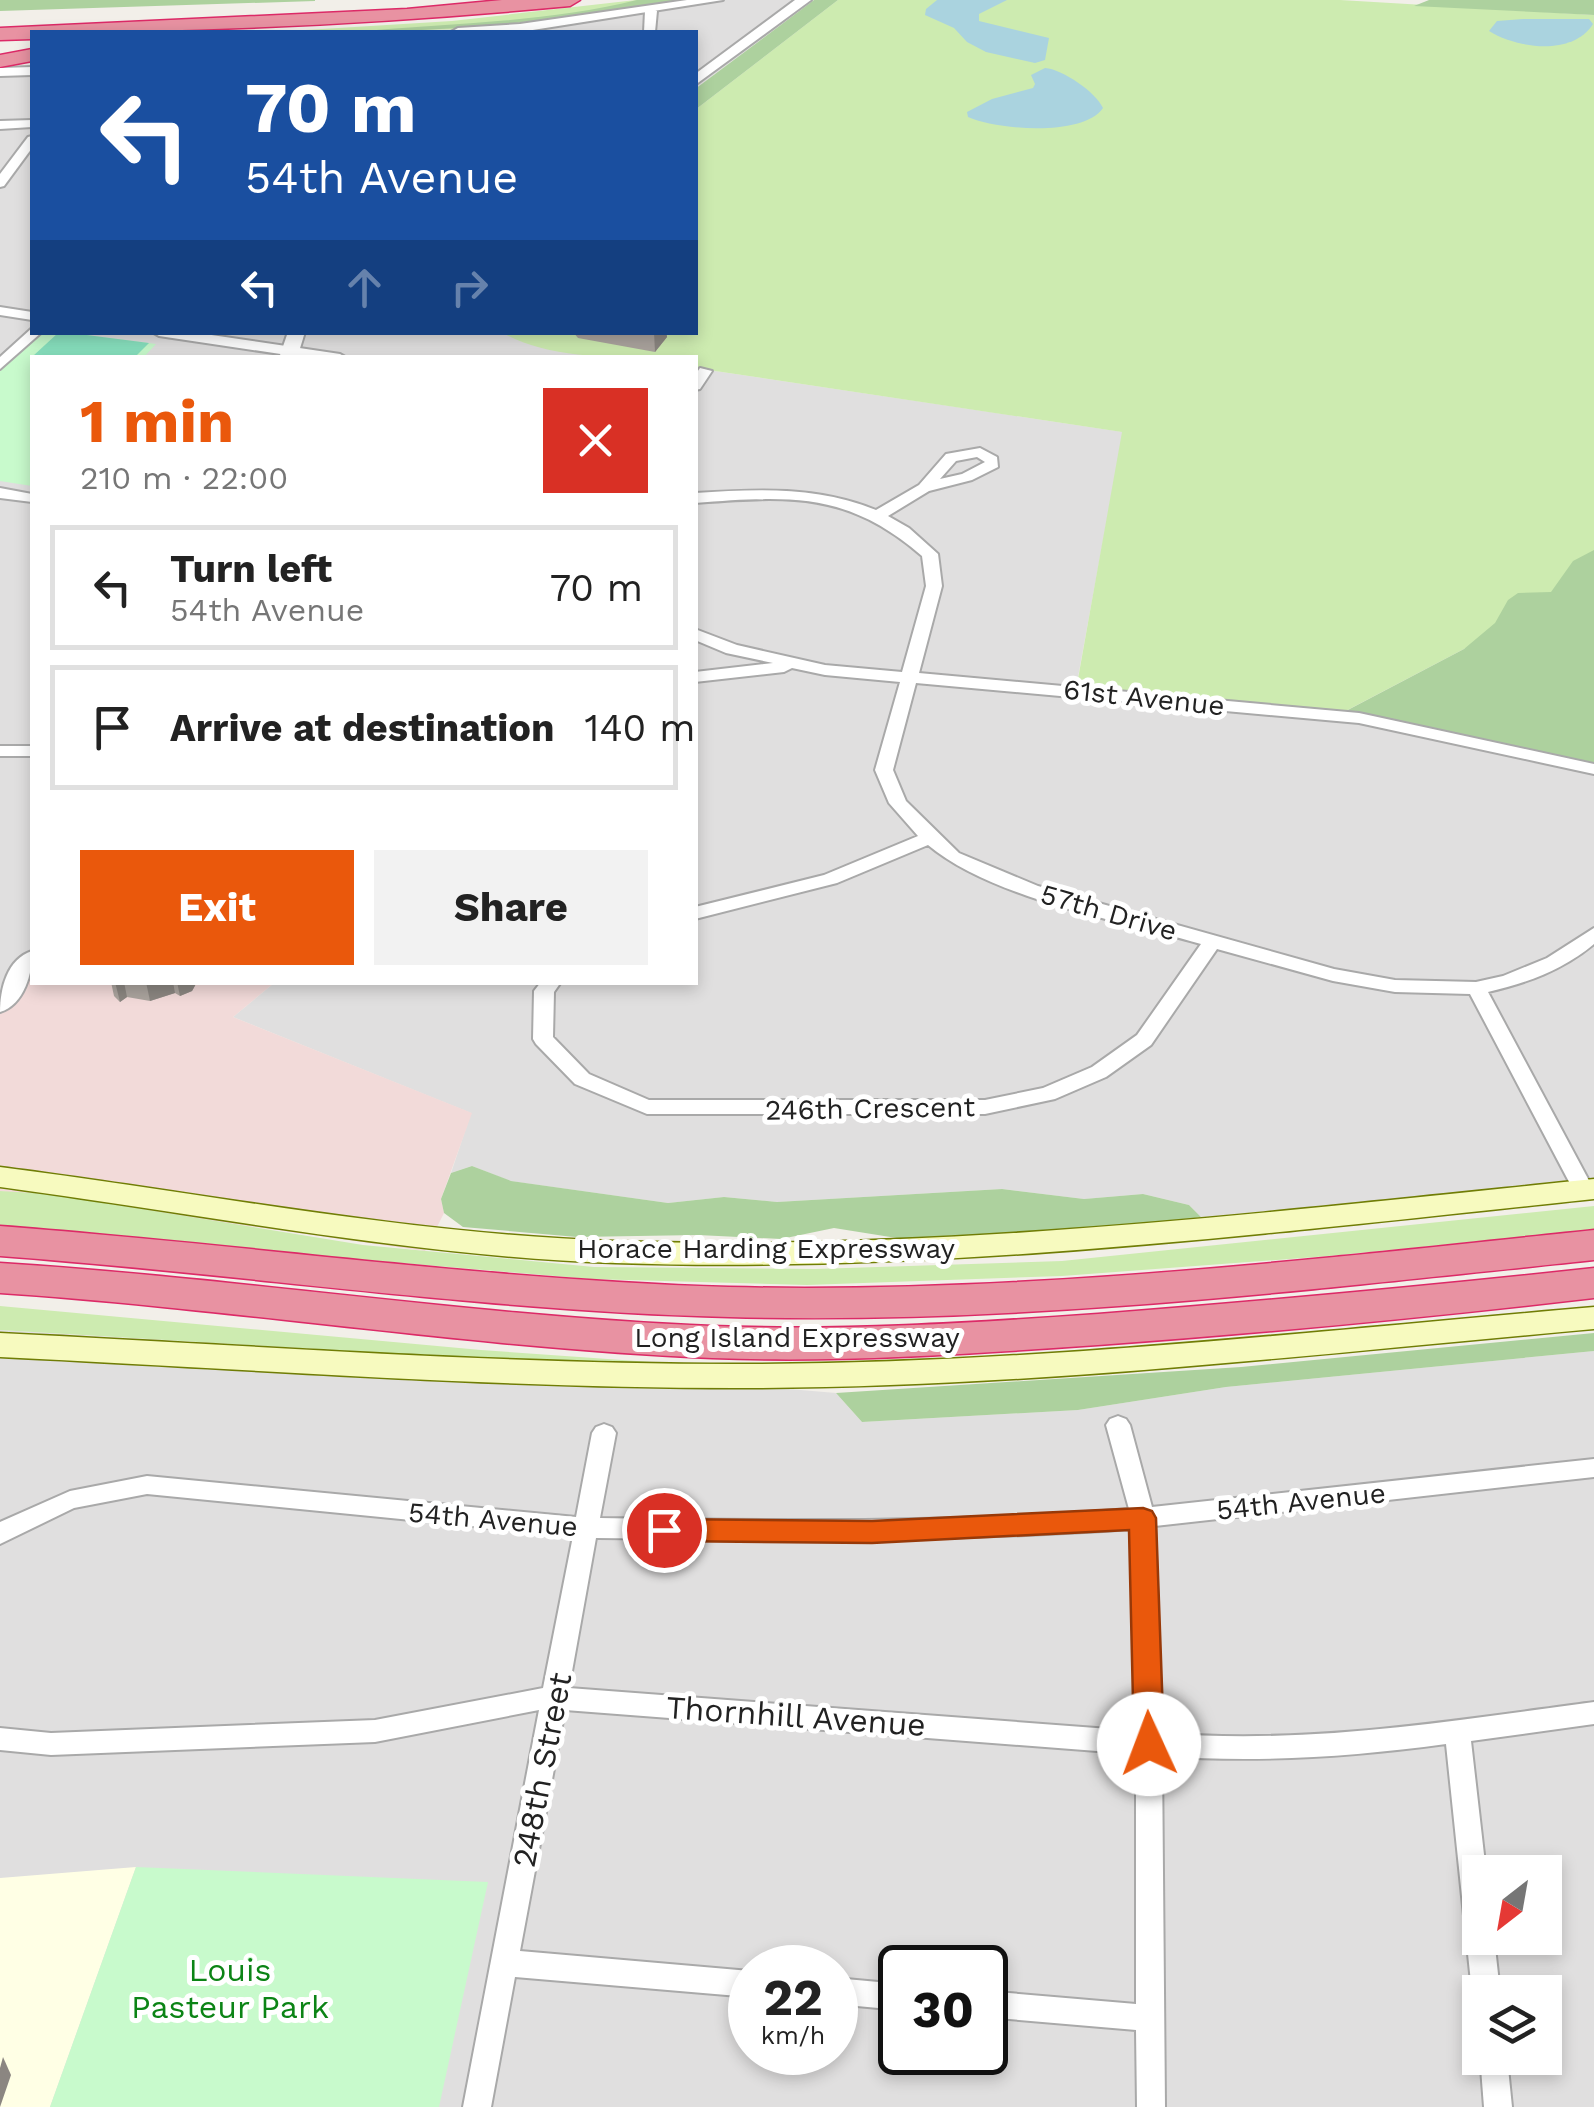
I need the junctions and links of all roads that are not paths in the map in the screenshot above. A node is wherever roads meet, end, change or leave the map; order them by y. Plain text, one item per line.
1 (466, 0) edge
2 (570, 0) edge
3 (583, 0) edge
4 (716, 0) edge
5 (776, 0) edge
6 (799, 4) edge
7 (650, 11) junction
8 (0, 23) edge
9 (81, 30) edge
10 (255, 30) edge
11 (519, 30) edge
12 (649, 30) edge
13 (30, 33) edge
14 (0, 34) edge
15 (30, 56) edge
16 (0, 61) edge
17 (30, 71) edge
18 (0, 72) edge
19 (698, 79) edge
20 (30, 124) edge
21 (0, 125) edge
22 (30, 143) edge
23 (0, 183) edge
24 (0, 311) edge
25 (30, 316) edge
26 (32, 335) edge
27 (186, 335) edge
28 (292, 347) edge
29 (327, 355) edge
30 (0, 366) edge
31 (705, 371) dead end
32 (698, 382) edge
33 (924, 488) dead end
34 (0, 493) edge
35 (30, 498) edge
36 (698, 498) edge
37 (880, 514) junction
38 (698, 635) edge
39 (732, 648) junction
40 (796, 665) junction
41 (908, 675) junction
42 (703, 676) edge
43 (0, 751) edge
44 (30, 751) edge
45 (1594, 768) edge
46 (930, 838) junction
47 (698, 912) edge
48 (1594, 934) edge
49 (1213, 942) junction
50 (30, 963) edge
51 (549, 985) edge
52 (1476, 988) junction
53 (0, 1004) edge
54 (0, 1177) edge
55 (1589, 1190) edge
56 (0, 1242) edge
57 (1594, 1245) edge
58 (0, 1278) edge
59 (1594, 1283) edge
60 (1594, 1318) edge
61 (0, 1345) edge
62 (1118, 1425) dead end
63 (604, 1433) dead end
64 (1594, 1468) edge
65 (1143, 1518) junction
66 (588, 1528) junction
67 (0, 1534) edge
68 (556, 1698) junction
69 (1594, 1713) edge
70 (1456, 1731) junction
71 (0, 1740) edge
72 (1149, 1744) junction
73 (504, 1963) junction
74 (1484, 1975) edge
75 (728, 1982) edge
76 (1008, 2006) edge
77 (1150, 2018) junction
78 (1495, 2075) edge
79 (477, 2107) edge
80 (1151, 2107) edge
81 (1498, 2107) edge

1 - 8 highway
2 - 9 highway
3 - 10 highway
4 - 7 street
5 - 6 street
6 - 19 street
7 - 11 street
7 - 12 street
13 - 14 highway
15 - 16 highway
17 - 18 street
20 - 21 street
22 - 23 street
24 - 25 street
26 - 30 street
27 - 28 street
28 - 29 street
31 - 32 street
33 - 37 street
34 - 35 street
36 - 37 street
37 - 41 street, 57th Drive
38 - 39 street, 61st Avenue
39 - 40 street, 61st Avenue
39 - 42 street
40 - 41 street, 61st Avenue
40 - 42 street
41 - 45 street, 61st Avenue
41 - 46 street, 57th Drive
43 - 44 street
46 - 47 street
46 - 49 street, 57th Drive
48 - 52 street, 57th Drive
49 - 51 street, 246th Crescent
49 - 52 street, 57th Drive
50 - 53 street
52 - 55 street
54 - 55 main road, Horace Harding Expressway
56 - 57 highway, Long Island Expressway
58 - 59 highway, Long Island Expressway
60 - 61 main road
62 - 65 street
63 - 66 street, 248th Street
64 - 65 street, 54th Avenue
65 - 66 street, 54th Avenue
65 - 72 street
66 - 67 street, 54th Avenue
66 - 68 street, 248th Street
68 - 71 street, Thornhill Avenue
68 - 72 street, Thornhill Avenue
68 - 73 street, 248th Street
69 - 70 street, Thornhill Avenue
70 - 72 street, Thornhill Avenue
70 - 74 street
72 - 77 street
73 - 75 street
73 - 79 street, 248th Street
76 - 77 street
77 - 80 street
78 - 81 street

